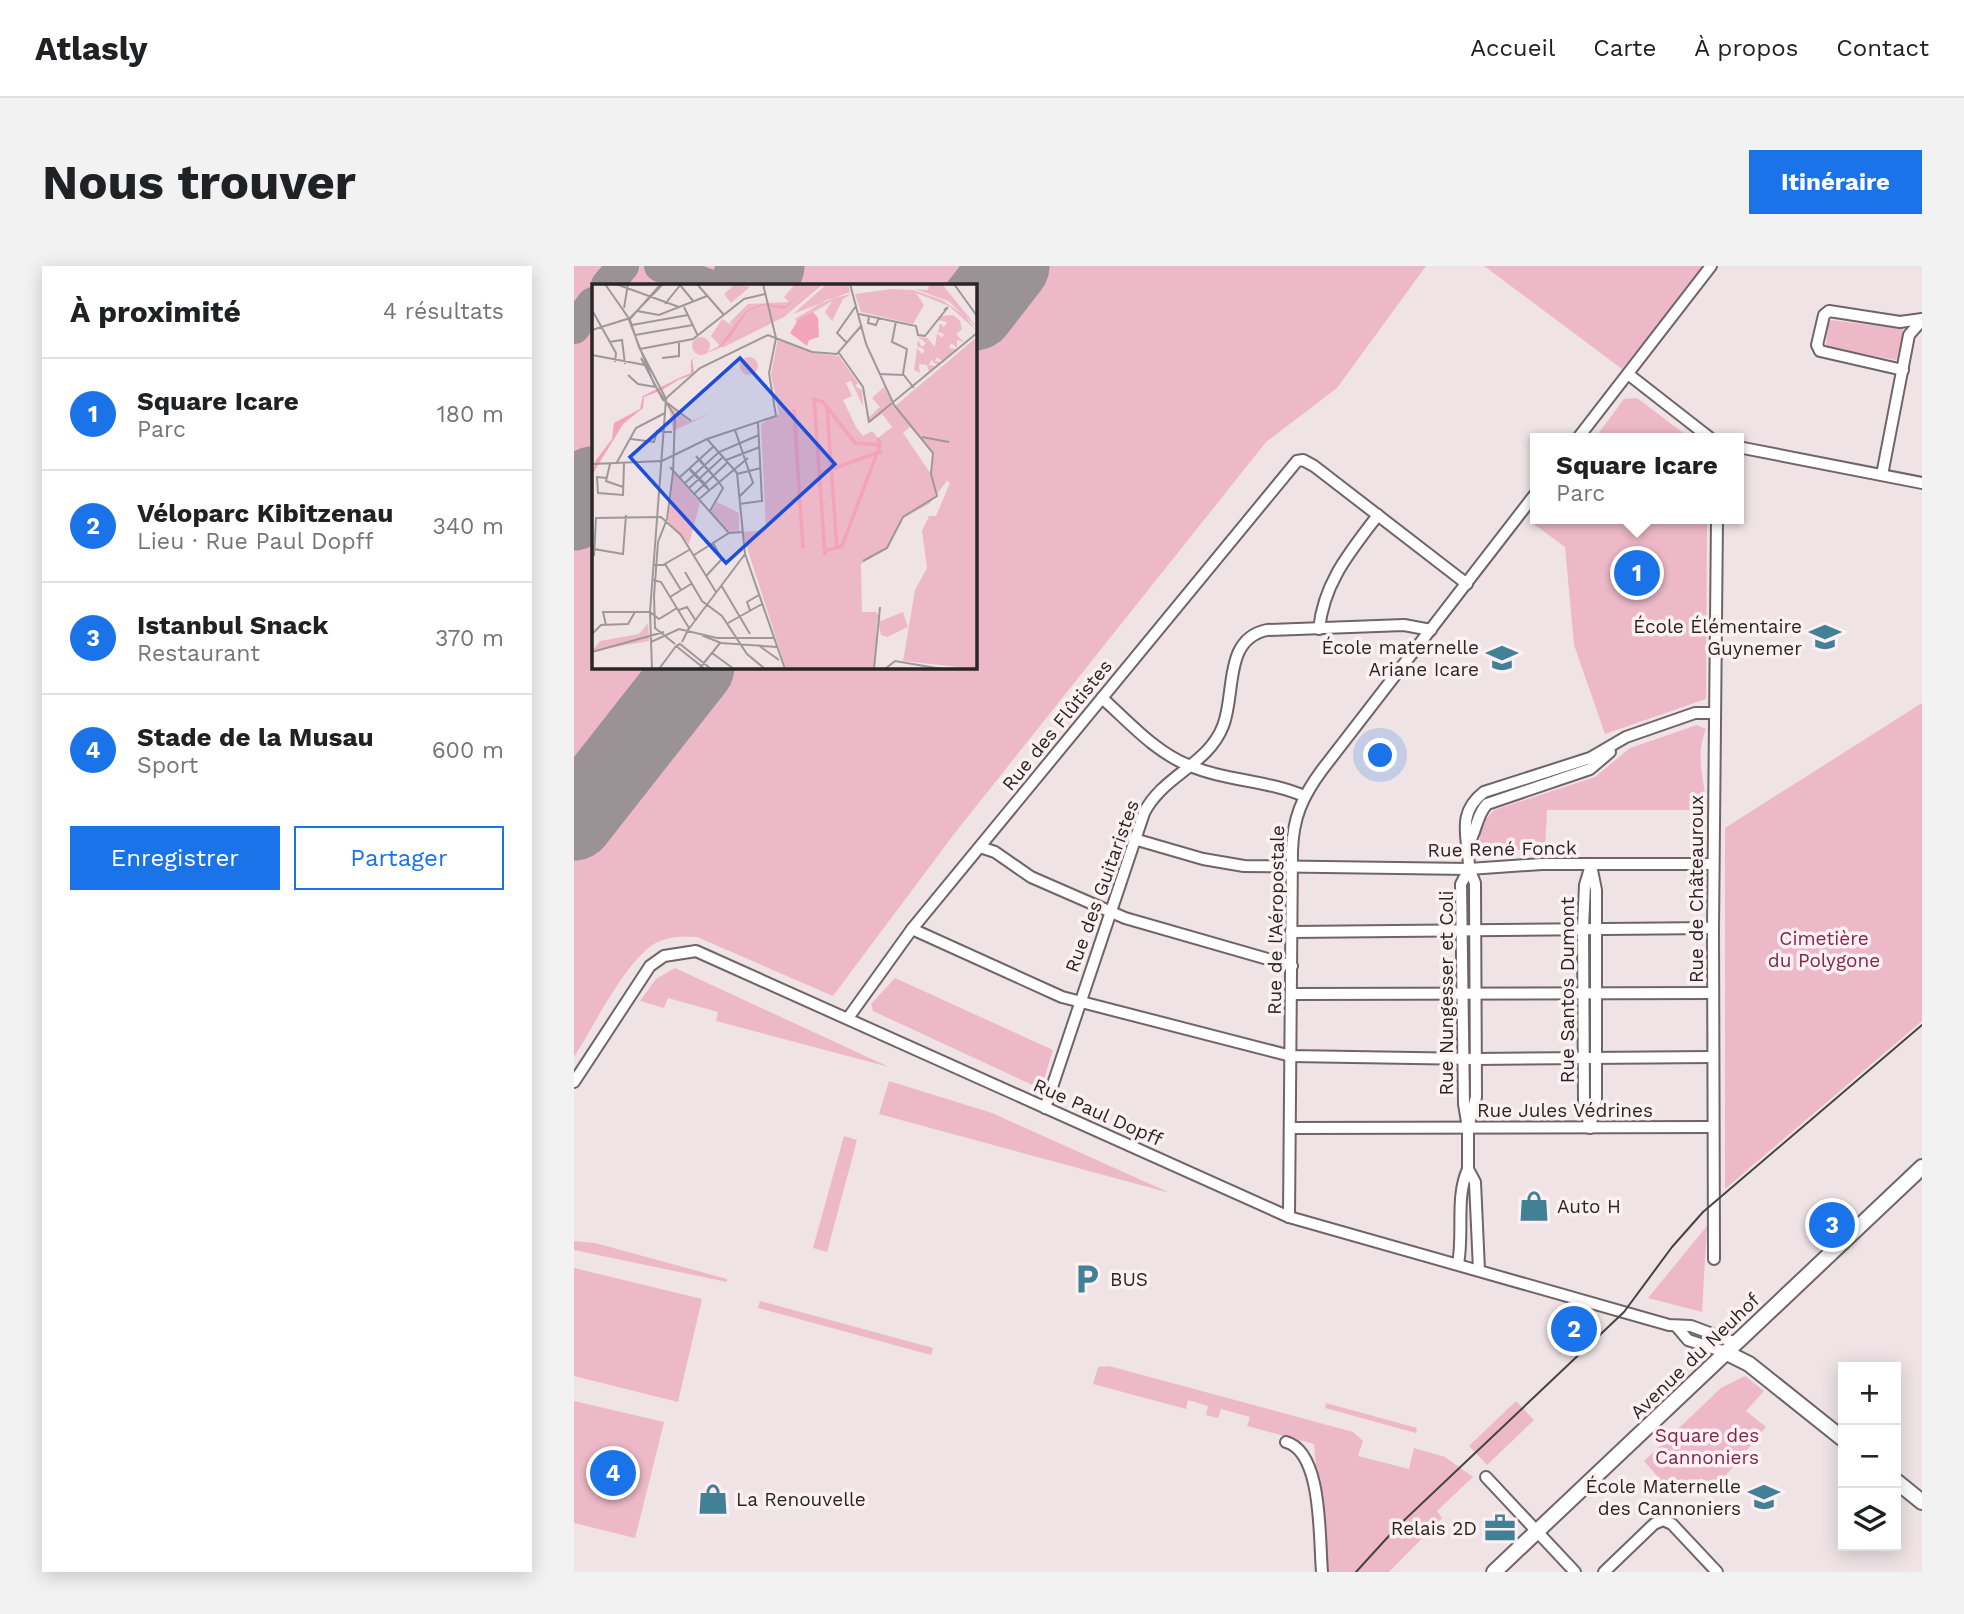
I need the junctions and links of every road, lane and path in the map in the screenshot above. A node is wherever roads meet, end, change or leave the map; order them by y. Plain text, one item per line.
1 (1711, 266) edge
2 (1922, 319) edge
3 (1903, 370) junction
4 (1628, 374) junction
5 (1582, 433) edge
6 (1704, 433) edge
7 (1744, 448) edge
8 (1882, 475) junction
9 (1922, 483) edge
10 (1530, 500) edge
11 (1378, 515) junction
12 (1717, 524) edge
13 (1466, 584) junction
14 (1319, 629) junction
15 (1431, 630) junction
16 (1102, 698) junction
17 (1714, 713) junction
18 (1191, 767) junction
19 (1304, 796) junction
20 (1134, 839) junction
21 (980, 847) junction
22 (1713, 864) junction
23 (1591, 865) junction
24 (1292, 866) junction
25 (1469, 869) junction
26 (1109, 912) junction
27 (1583, 928) junction
28 (1596, 928) junction
29 (1713, 928) junction
30 (912, 929) junction
31 (1463, 929) junction
32 (1475, 929) junction
33 (1291, 932) junction
34 (1292, 966) junction
35 (1469, 993) junction
36 (1590, 993) junction
37 (1713, 993) junction
38 (1292, 994) junction
39 (1080, 1002) junction
40 (848, 1018) junction
41 (1291, 1056) junction
42 (1590, 1057) junction
43 (1713, 1057) junction
44 (1469, 1059) junction
45 (574, 1082) edge
46 (1045, 1108) junction
47 (1713, 1127) junction
48 (1290, 1128) junction
49 (1468, 1128) junction
50 (1590, 1128) junction
51 (1922, 1167) edge
52 (1468, 1170) junction
53 (1289, 1217) junction
54 (1714, 1259) dead end
55 (1458, 1264) junction
56 (1479, 1269) junction
57 (1730, 1348) junction
58 (1840, 1425) edge
59 (1838, 1435) edge
60 (1286, 1442) dead end
61 (1901, 1473) edge
62 (1486, 1477) dead end
63 (1901, 1485) edge
64 (1922, 1489) edge
65 (1922, 1502) edge
66 (1536, 1531) junction
67 (1322, 1572) edge
68 (1494, 1572) edge
69 (1575, 1572) edge
70 (1604, 1572) edge
71 (1717, 1572) edge

1 - 4 street
2 - 3 street
2 - 3 street
3 - 8 street
4 - 5 street
4 - 6 street
7 - 8 street
8 - 9 street
10 - 13 street, Rue de l'Aéropostale
11 - 13 street
11 - 14 street
11 - 16 street, Rue des Flûtistes
12 - 17 street, Rue de Châteauroux
13 - 15 street, Rue de l'Aéropostale
14 - 15 street, Rue des Guitaristes
14 - 18 street, Rue des Guitaristes
15 - 19 street, Rue de l'Aéropostale
16 - 18 street
16 - 21 street, Rue des Flûtistes
17 - 22 street, Rue de Châteauroux
17 - 25 street
18 - 19 street
18 - 20 street, Rue des Guitaristes
19 - 24 street, Rue de l'Aéropostale
20 - 24 street, Rue René Fonck
20 - 26 street, Rue des Guitaristes
21 - 26 street
21 - 30 street, Rue des Flûtistes
22 - 23 street, Rue René Fonck
22 - 29 street, Rue de Châteauroux
23 - 25 street, Rue René Fonck
23 - 27 street, Rue Santos Dumont
23 - 28 street, Rue Santos Dumont
24 - 25 street, Rue René Fonck
24 - 33 street, Rue de l'Aéropostale
25 - 31 street, Rue Nungesser et Coli
25 - 32 street, Rue Nungesser et Coli
26 - 34 street
26 - 39 street, Rue des Guitaristes
27 - 28 street
27 - 32 street
27 - 36 street, Rue Santos Dumont
28 - 29 street
28 - 36 street, Rue Santos Dumont
29 - 37 street, Rue de Châteauroux
30 - 39 street
30 - 40 street, Rue des Flûtistes
31 - 32 street
31 - 33 street
31 - 35 street, Rue Nungesser et Coli
32 - 35 street, Rue Nungesser et Coli
33 - 34 street, Rue de l'Aéropostale
34 - 38 street, Rue de l'Aéropostale
35 - 36 street
35 - 38 street
35 - 44 street, Rue Nungesser et Coli
36 - 37 street
36 - 42 street, Rue Santos Dumont
37 - 43 street, Rue de Châteauroux
38 - 41 street, Rue de l'Aéropostale
39 - 41 street
39 - 46 street, Rue des Guitaristes
40 - 45 street, Rue Paul Dopff
40 - 46 street, Rue Paul Dopff
41 - 44 street
41 - 48 street, Rue de l'Aéropostale
42 - 43 street
42 - 44 street
42 - 50 street, Rue Santos Dumont
43 - 47 street, Rue de Châteauroux
44 - 49 street, Rue Nungesser et Coli
46 - 53 street, Rue Paul Dopff
47 - 50 street, Rue Jules Védrines
47 - 54 street, Rue de Châteauroux
48 - 49 street, Rue Jules Védrines
48 - 53 street, Rue de l'Aéropostale
49 - 50 street, Rue Jules Védrines
49 - 52 street, Rue Nungesser et Coli
51 - 57 street, Avenue du Neuhof
52 - 55 street, Rue Nungesser et Coli
52 - 56 street, Rue Nungesser et Coli
53 - 55 street, Rue Paul Dopff
55 - 56 street, Rue Paul Dopff
56 - 57 street, Rue Paul Dopff
57 - 58 street
57 - 59 street
57 - 66 street, Avenue du Neuhof
60 - 67 street
61 - 64 street
62 - 66 street
63 - 65 street
66 - 68 street, Avenue du Neuhof
66 - 69 street
70 - 71 street

